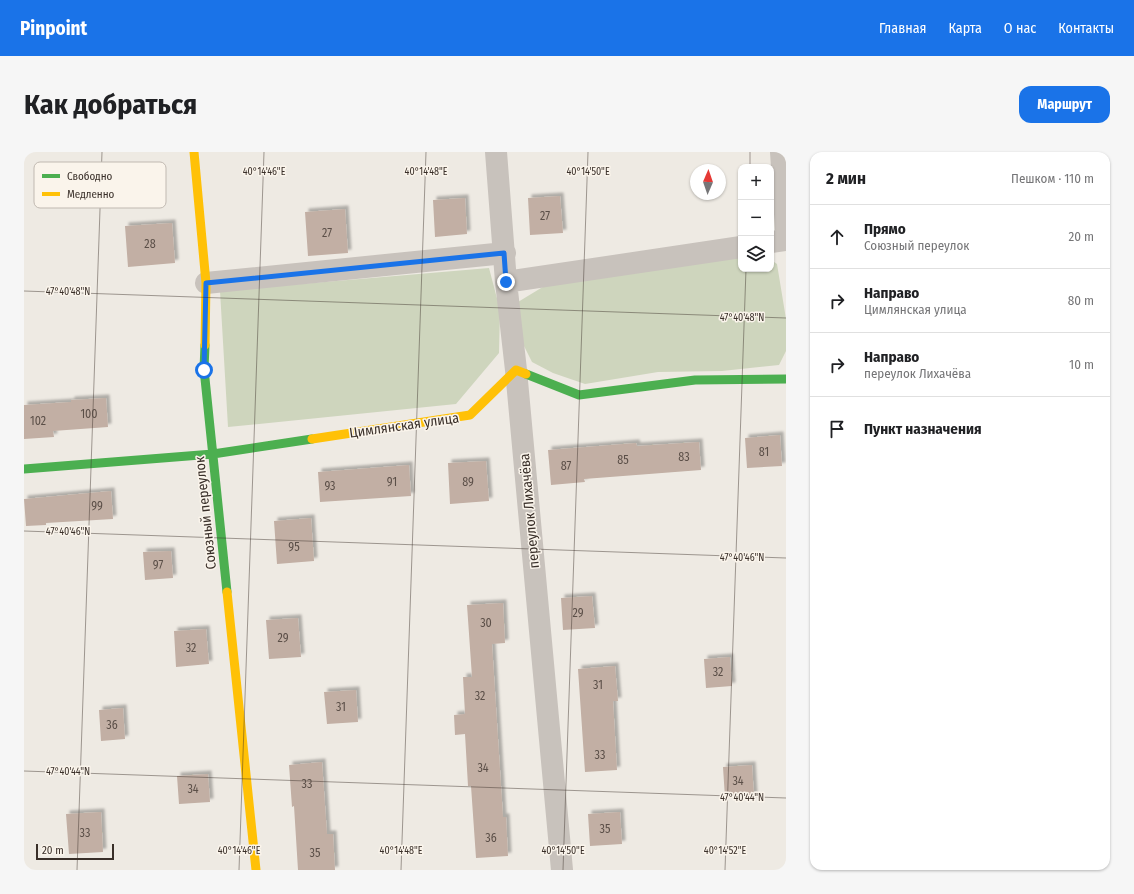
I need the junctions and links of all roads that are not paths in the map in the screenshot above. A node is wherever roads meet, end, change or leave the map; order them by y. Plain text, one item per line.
1 (194, 152) edge
2 (496, 152) edge
3 (780, 152) edge
4 (786, 229) edge
5 (786, 240) edge
6 (774, 242) edge
7 (738, 247) edge
8 (504, 253) junction
9 (506, 282) junction
10 (206, 283) junction
11 (516, 370) junction
12 (786, 379) edge
13 (213, 454) junction
14 (24, 469) edge
15 (256, 870) edge
16 (562, 870) edge

1 - 10 street, Союзный переулок
2 - 8 street, переулок Лихачёва
3 - 4 street
5 - 6 street
7 - 9 street
8 - 9 street, переулок Лихачёва
8 - 10 street
9 - 11 street, переулок Лихачёва
10 - 13 street, Союзный переулок
11 - 12 street
11 - 13 street, Цимлянская улица
11 - 16 street, переулок Лихачёва
13 - 14 street, Цимлянская улица
13 - 15 street, Союзный переулок

